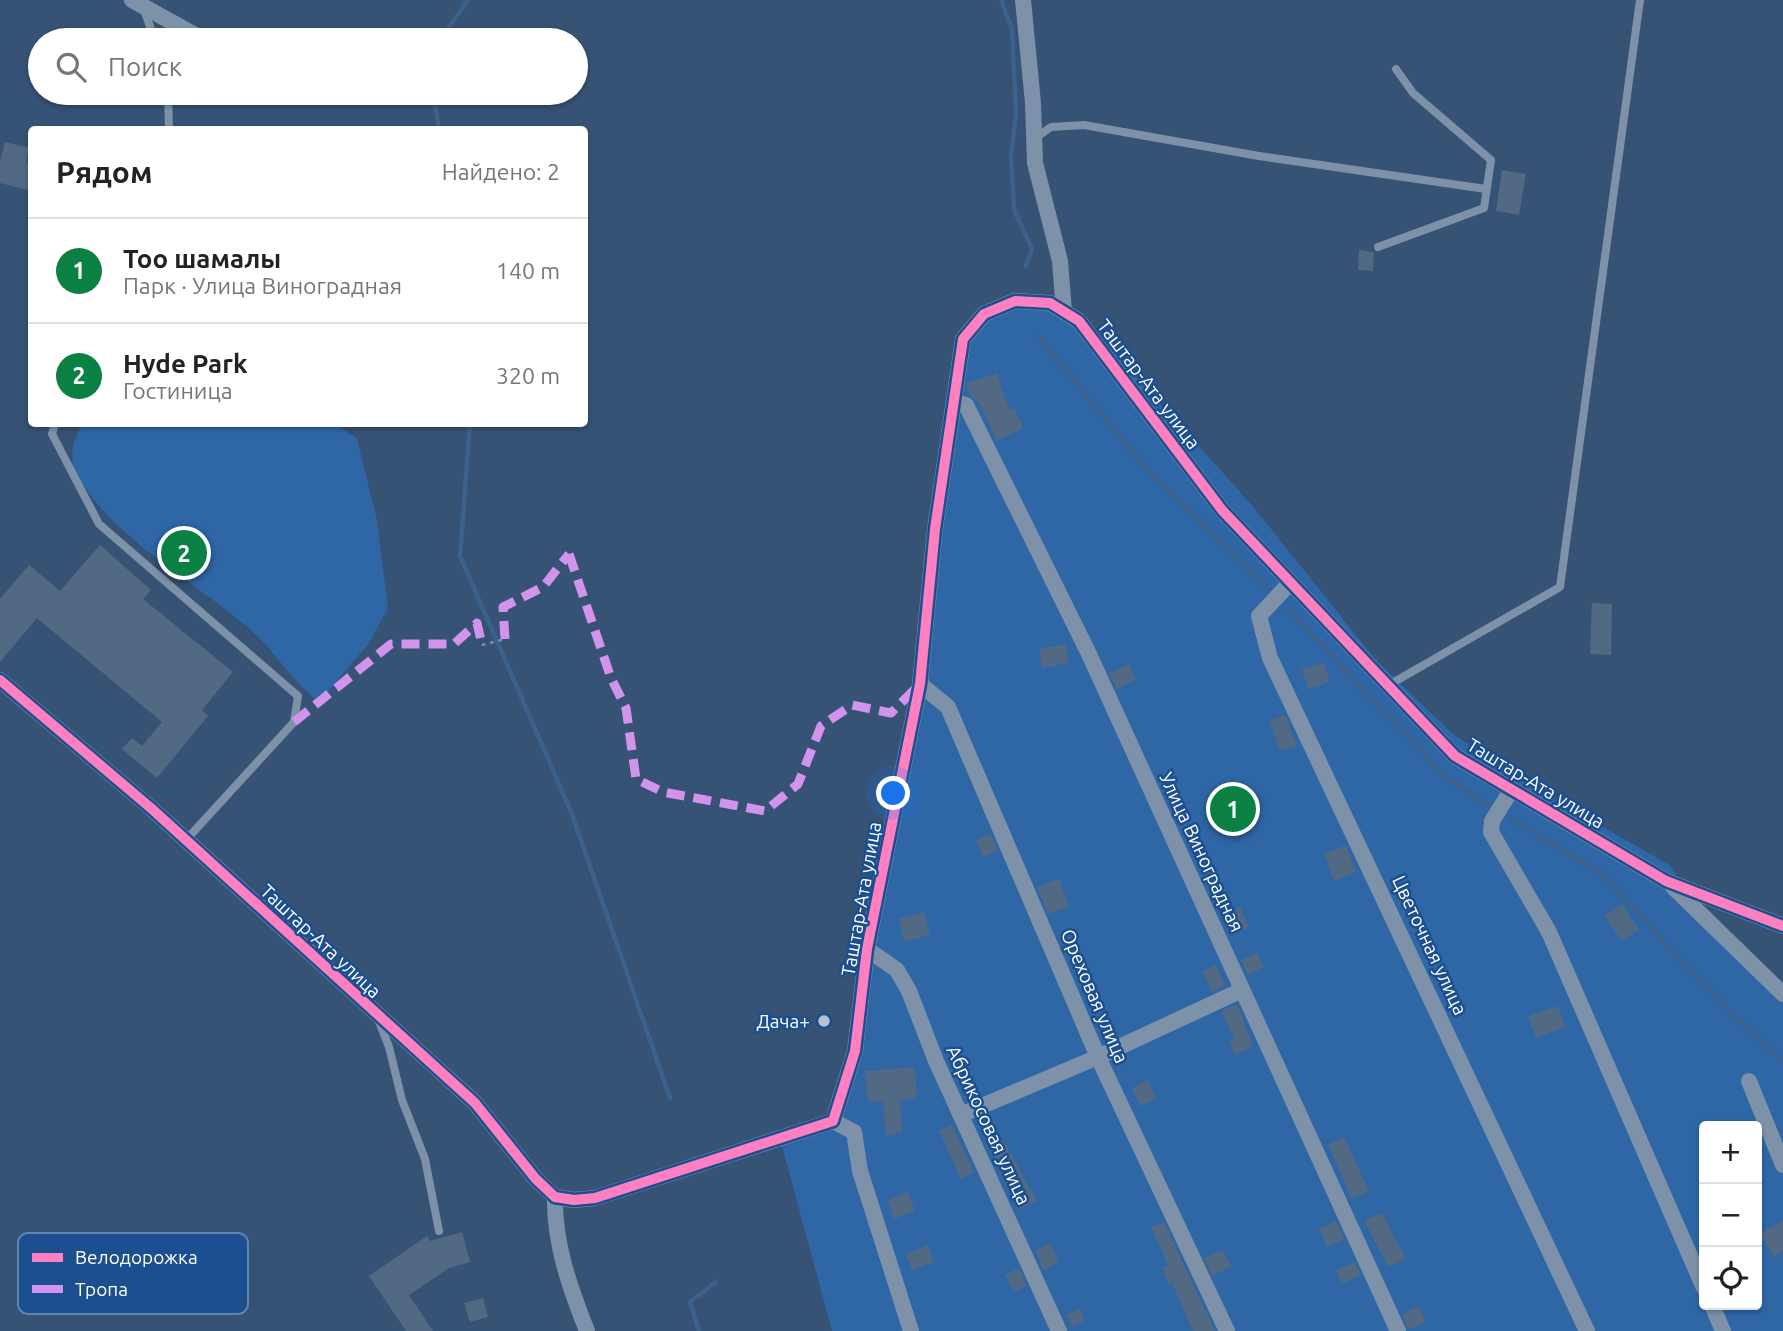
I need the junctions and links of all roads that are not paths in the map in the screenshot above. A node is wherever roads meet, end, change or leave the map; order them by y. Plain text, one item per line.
1 (1023, 0) edge
2 (1640, 0) edge
3 (138, 3) edge
4 (149, 28) edge
5 (183, 28) edge
6 (1396, 69) dead end
7 (168, 105) edge
8 (169, 126) edge
9 (1034, 139) junction
10 (1486, 189) junction
11 (1378, 247) dead end
12 (1064, 312) junction
13 (954, 402) junction
14 (54, 427) edge
15 (1290, 583) junction
16 (0, 680) edge
17 (920, 684) junction
18 (1387, 685) junction
19 (1512, 789) junction
20 (186, 840) junction
21 (1666, 881) junction
22 (1783, 926) edge
23 (867, 949) junction
24 (1242, 990) junction
25 (1783, 994) edge
26 (377, 1017) junction
27 (1098, 1057) junction
28 (1749, 1081) dead end
29 (963, 1114) junction
30 (833, 1121) junction
31 (1783, 1165) edge
32 (555, 1197) junction
33 (439, 1231) dead end
34 (1699, 1277) edge
35 (1714, 1310) edge
36 (587, 1331) edge
37 (911, 1331) edge
38 (1059, 1331) edge
39 (1227, 1331) edge
40 (1398, 1331) edge
41 (1587, 1331) edge
42 (1723, 1331) edge

1 - 9 street
2 - 18 lane
3 - 4 lane
3 - 5 street
6 - 10 lane
7 - 8 lane
9 - 10 lane
9 - 12 street
10 - 11 lane
12 - 13 street, Таштар-Ата улица
12 - 15 street, Таштар-Ата улица
13 - 17 street, Таштар-Ата улица
13 - 24 street, Улица Виноградная
14 - 20 lane
15 - 18 street, Таштар-Ата улица
15 - 41 street, Цветочная улица
16 - 20 street, Таштар-Ата улица
17 - 23 street, Таштар-Ата улица
17 - 27 street, Ореховая улица
18 - 19 street, Таштар-Ата улица
19 - 21 street, Таштар-Ата улица
19 - 34 street
20 - 26 street, Таштар-Ата улица
21 - 22 street
21 - 25 street
23 - 29 street, Абрикосовая улица
23 - 30 street, Таштар-Ата улица
24 - 27 street
24 - 40 street, Улица Виноградная
26 - 32 street, Таштар-Ата улица
26 - 33 lane
27 - 29 street
27 - 39 street, Ореховая улица
28 - 31 street
29 - 38 street, Абрикосовая улица
30 - 32 street
30 - 37 street
32 - 36 street
35 - 42 street

